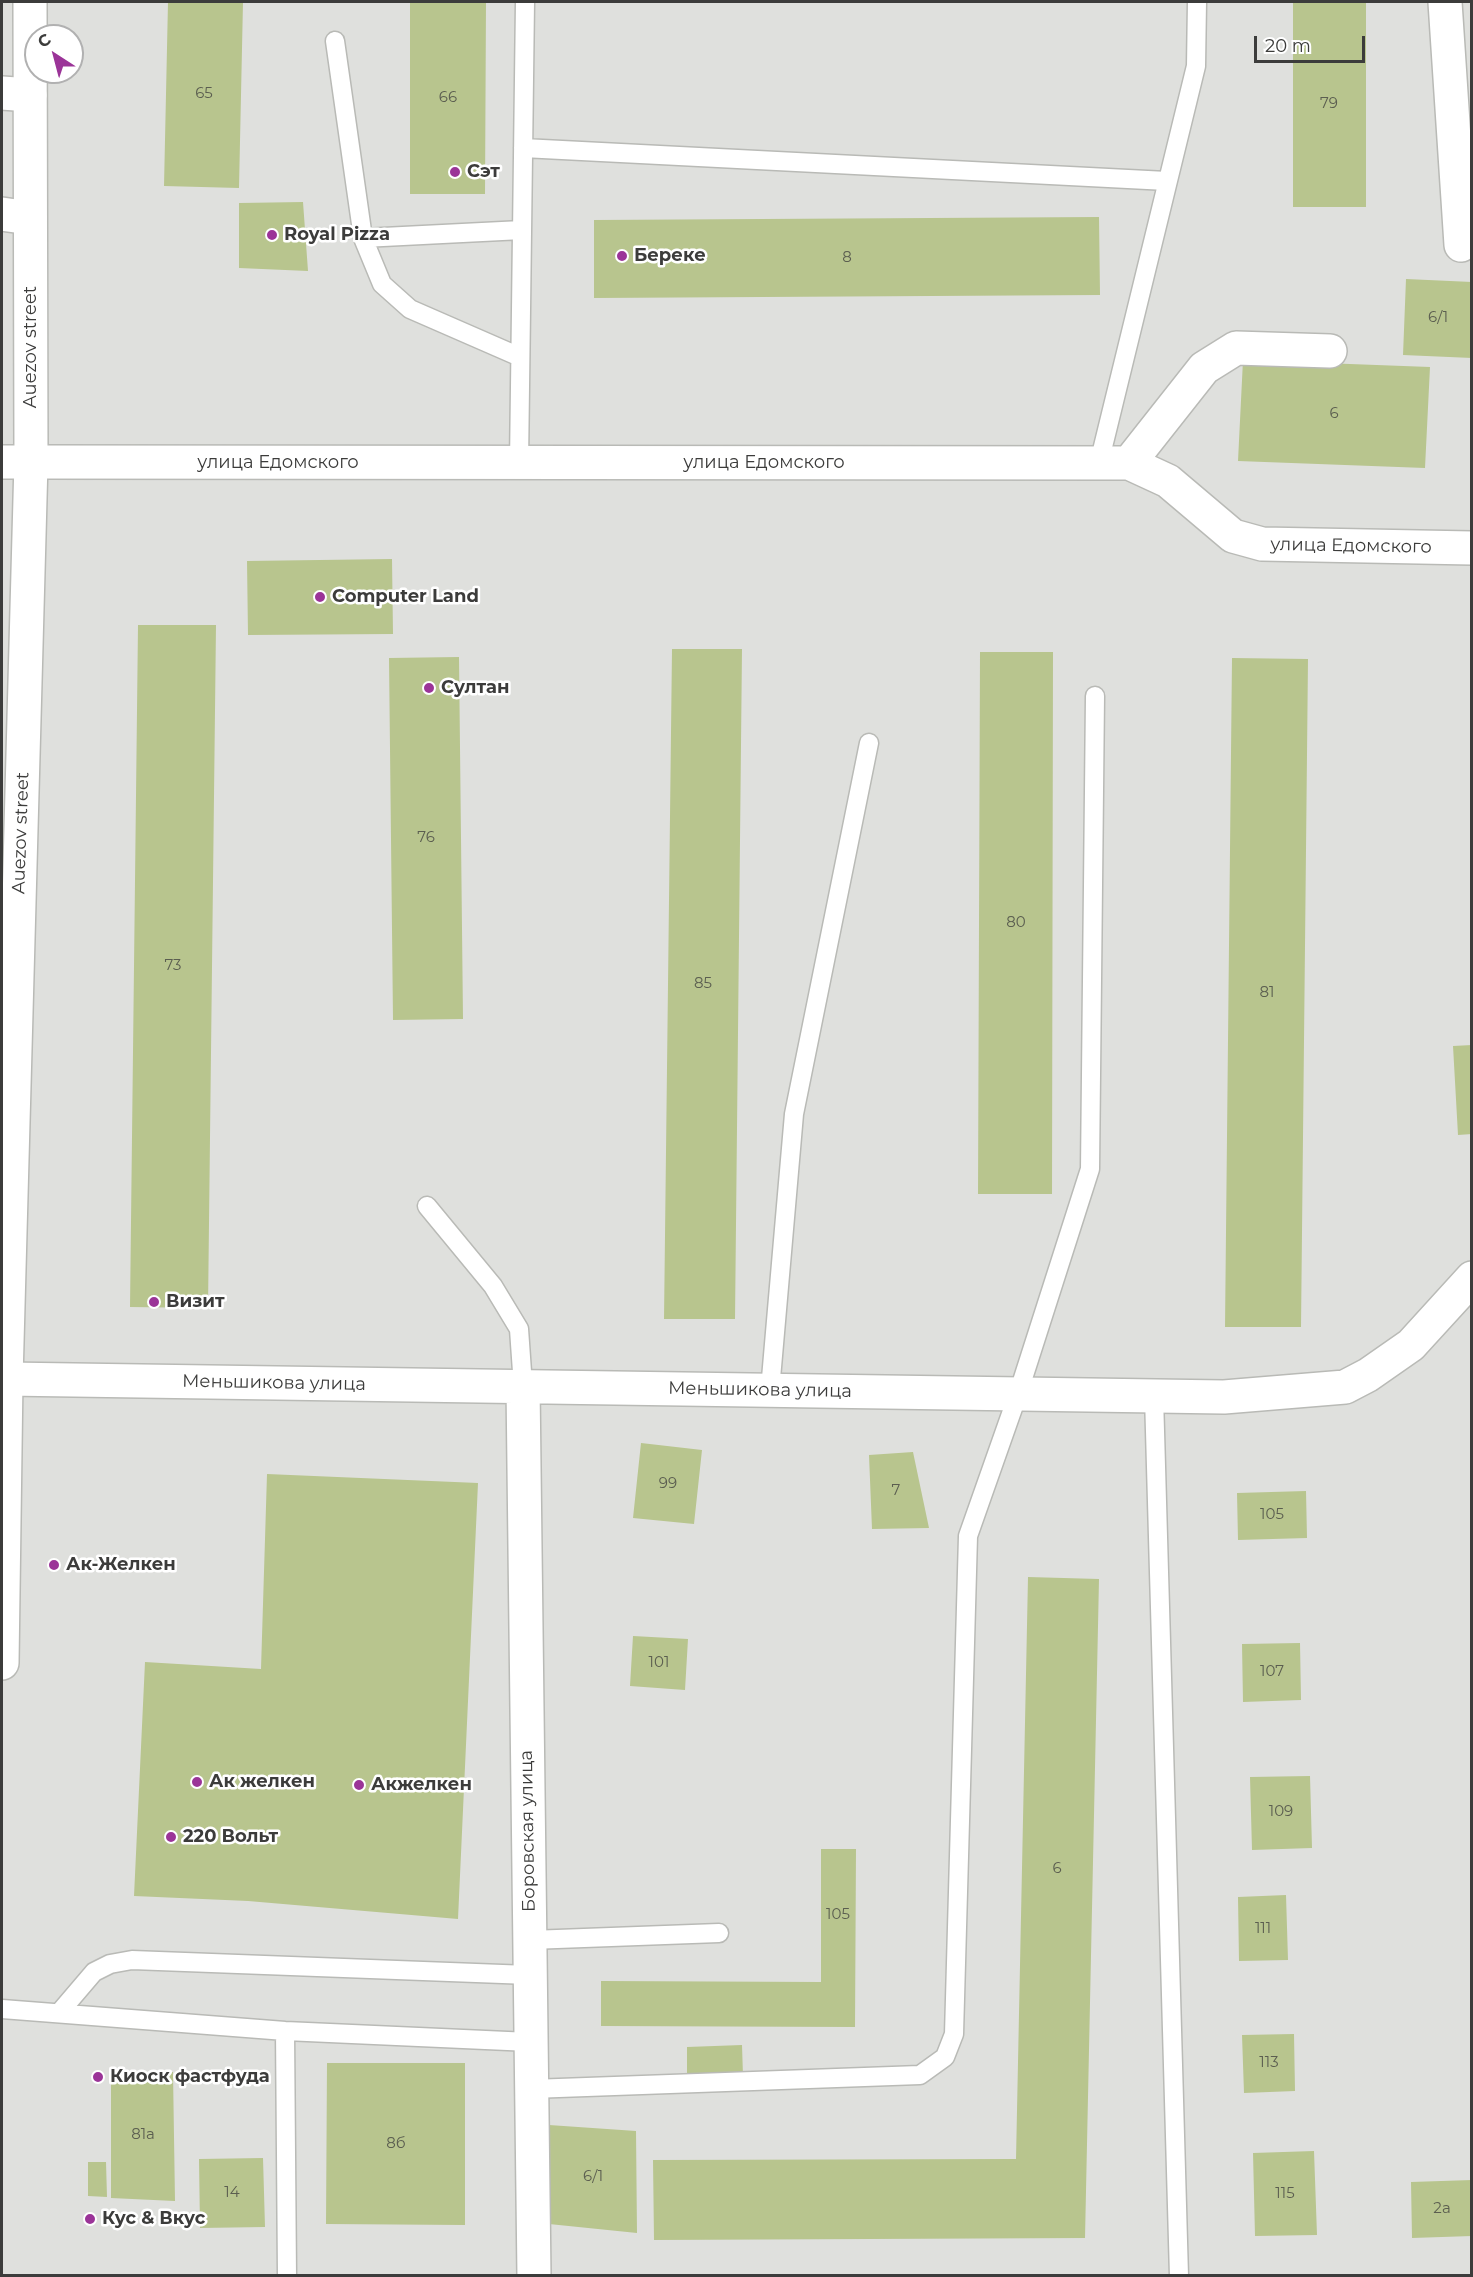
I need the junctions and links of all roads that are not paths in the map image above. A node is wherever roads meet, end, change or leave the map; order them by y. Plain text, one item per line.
1 (30, 2) edge
2 (525, 2) edge
3 (1197, 2) edge
4 (1444, 2) edge
5 (335, 41) dead end
6 (11, 93) edge
7 (523, 148) junction
8 (1167, 182) junction
9 (16, 216) edge
10 (522, 230) junction
11 (363, 238) junction
12 (1461, 245) dead end
13 (1330, 351) dead end
14 (520, 357) junction
15 (16, 462) edge
16 (519, 463) junction
17 (1114, 463) junction
18 (1472, 548) edge
19 (1095, 696) dead end
20 (869, 743) dead end
21 (427, 1206) dead end
22 (1472, 1278) edge
23 (6, 1379) junction
24 (523, 1386) junction
25 (770, 1390) junction
26 (1018, 1394) junction
27 (1154, 1396) junction
28 (2, 1664) edge
29 (719, 1933) dead end
30 (530, 1940) junction
31 (529, 1975) junction
32 (2, 2008) edge
33 (59, 2013) junction
34 (285, 2031) junction
35 (530, 2042) junction
36 (531, 2089) junction
37 (287, 2276) edge
38 (534, 2276) edge
39 (1179, 2276) edge

1 - 6 street, Auezov street
2 - 7 lane
3 - 8 lane
4 - 12 street
5 - 11 lane
6 - 9 street, Auezov street
7 - 8 lane
7 - 10 lane
8 - 17 lane
9 - 15 street, Auezov street
10 - 11 lane
10 - 14 lane
11 - 14 lane
13 - 17 street
14 - 16 lane
15 - 16 street, улица Едомского
15 - 23 street, Auezov street
16 - 17 street, улица Едомского
17 - 18 street, улица Едомского
19 - 26 lane
20 - 25 lane
21 - 24 lane
22 - 27 street, Меньшикова улица
23 - 24 street, Меньшикова улица
23 - 28 street, Auezov street
24 - 25 street, Меньшикова улица
24 - 30 street, Боровская улица
25 - 26 street, Меньшикова улица
26 - 27 street, Меньшикова улица
26 - 36 lane
27 - 39 lane
29 - 30 lane
30 - 31 street, Боровская улица
31 - 33 lane
31 - 35 street, Боровская улица
32 - 33 lane
33 - 34 lane
34 - 35 lane
34 - 37 lane
35 - 36 street, Боровская улица
36 - 38 street, Боровская улица

